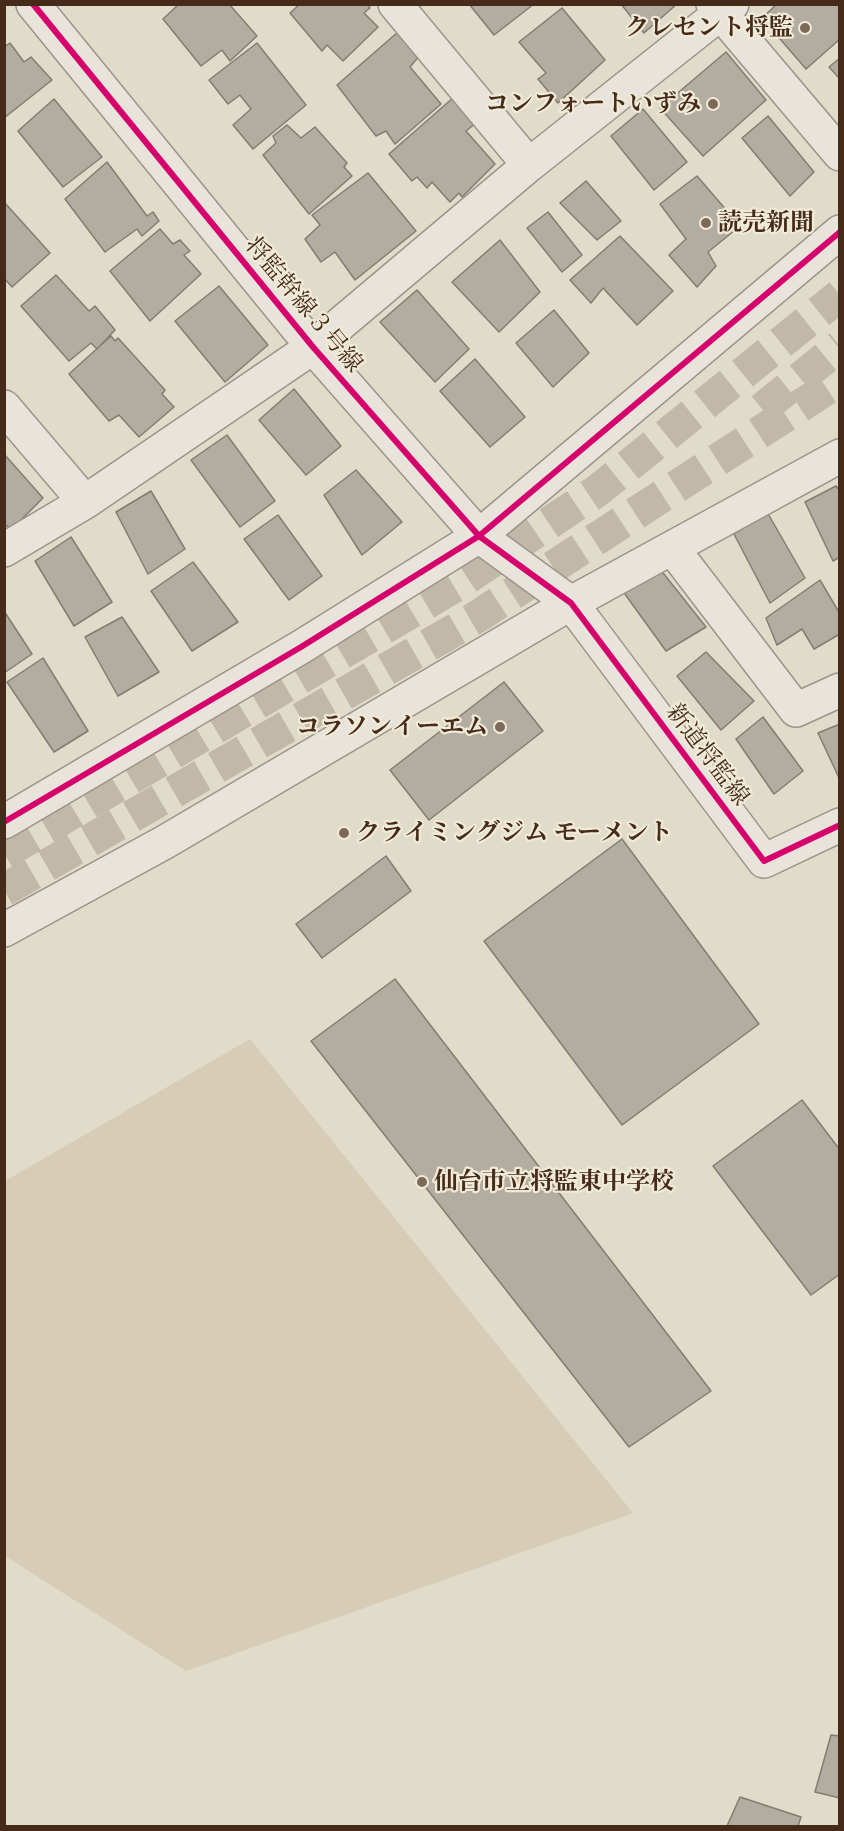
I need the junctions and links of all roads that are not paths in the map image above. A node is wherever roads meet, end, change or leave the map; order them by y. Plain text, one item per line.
1 (33, 4) edge
2 (394, 4) edge
3 (722, 8) edge
4 (840, 154) edge
5 (529, 165) junction
6 (840, 232) edge
7 (313, 347) junction
8 (4, 407) edge
9 (840, 456) edge
10 (85, 502) junction
11 (479, 537) junction
12 (673, 549) junction
13 (4, 550) edge
14 (571, 603) junction
15 (840, 690) edge
16 (4, 822) edge
17 (840, 825) edge
18 (4, 930) edge

1 - 7 street, 将監幹線３号線
2 - 5 street
3 - 4 street
3 - 5 street
5 - 7 street
6 - 11 street
7 - 10 street
7 - 11 street, 将監幹線３号線
8 - 10 street
9 - 12 street
10 - 13 street
11 - 14 street, 将監幹線３号線
11 - 16 street
12 - 14 street
12 - 15 street
14 - 17 street, 新道将監線
14 - 18 street

